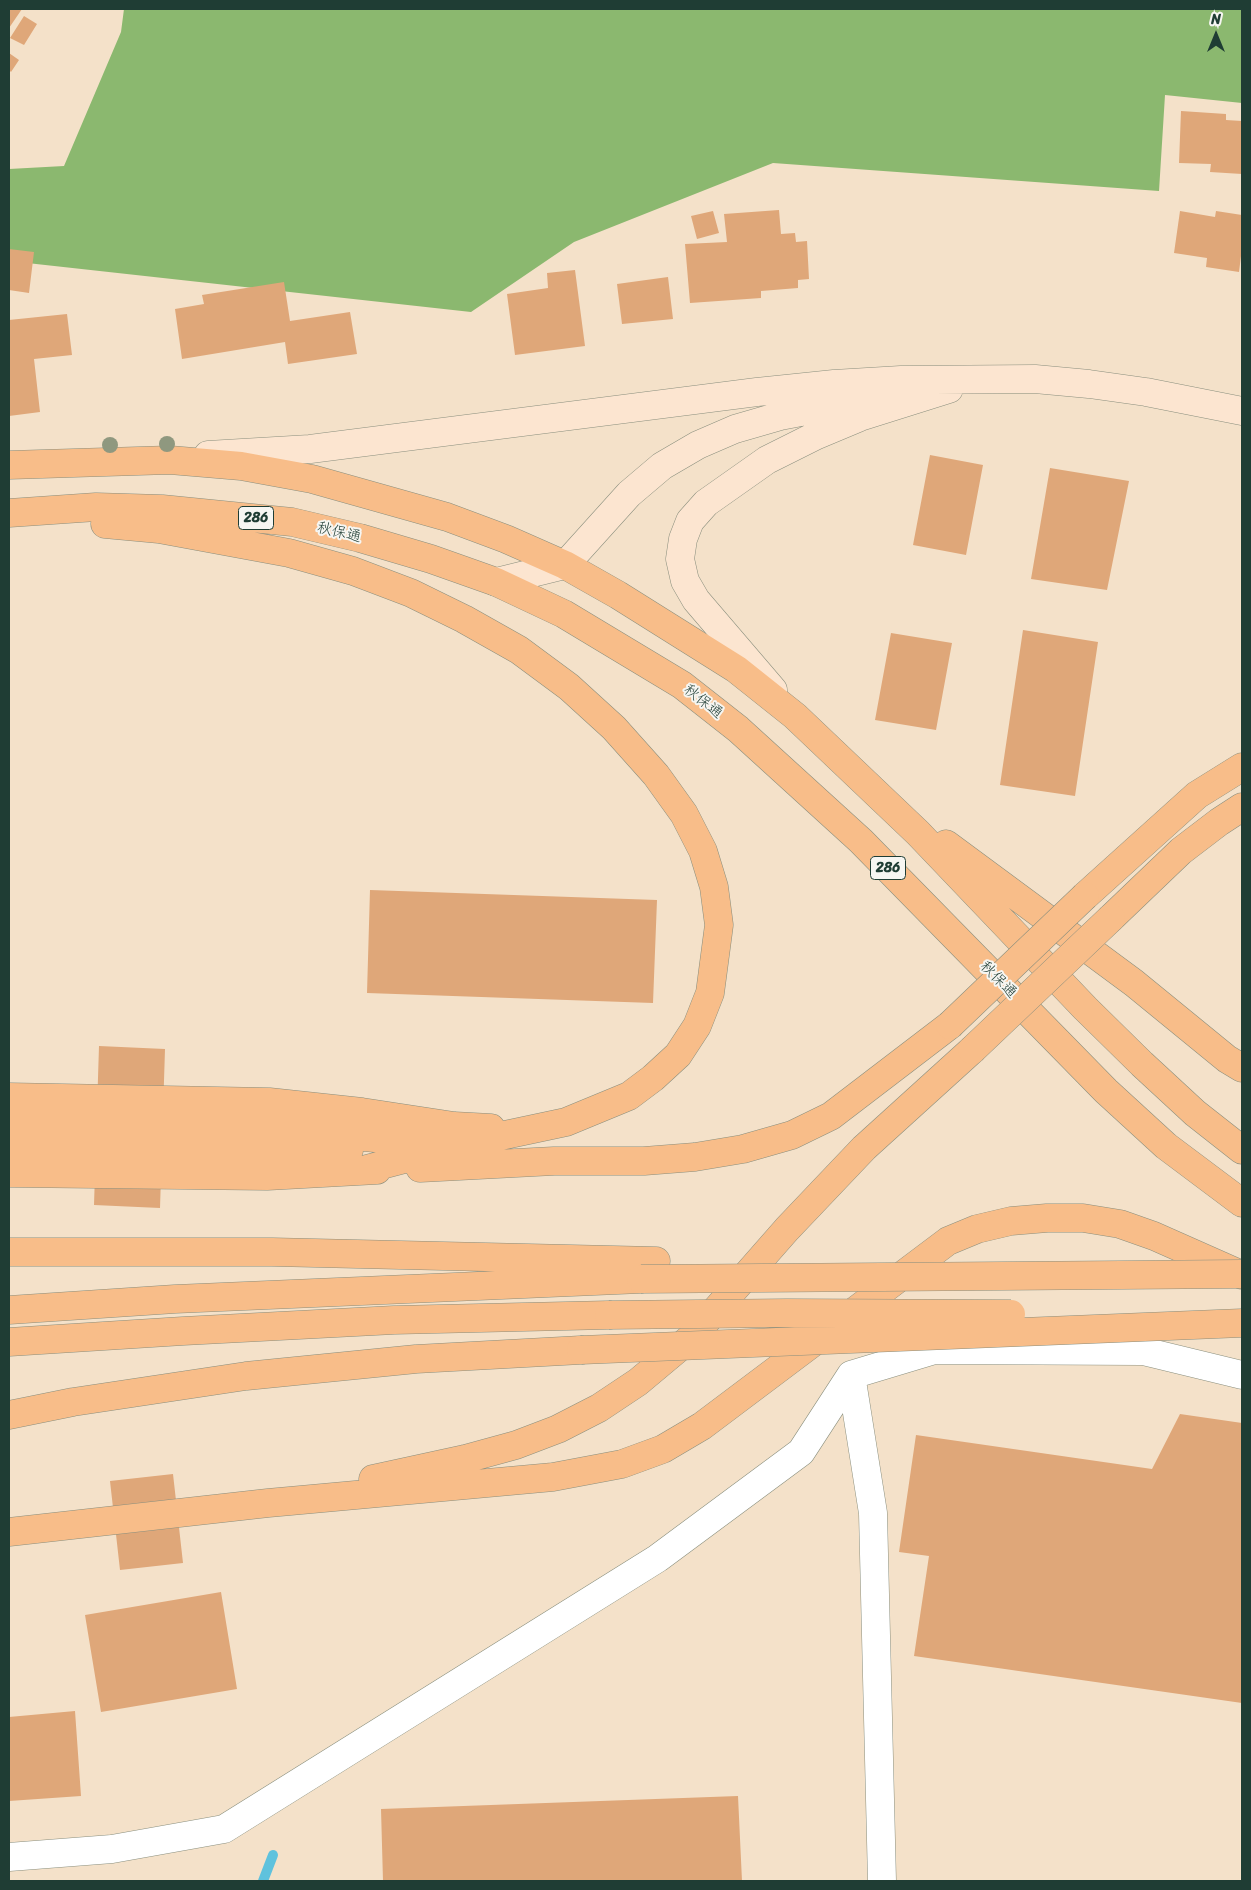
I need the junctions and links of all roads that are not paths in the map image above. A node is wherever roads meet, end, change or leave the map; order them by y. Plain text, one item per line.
1 (1035, 379) junction
2 (968, 385) junction
3 (1242, 411) edge
4 (94, 461) junction
5 (9, 465) edge
6 (9, 513) edge
7 (9, 519) edge
8 (566, 566) junction
9 (496, 582) junction
10 (795, 716) junction
11 (1242, 767) edge
12 (869, 786) junction
13 (1242, 807) edge
14 (1242, 1068) edge
15 (9, 1097) edge
16 (362, 1112) junction
17 (9, 1122) edge
18 (533, 1130) junction
19 (458, 1145) junction
20 (9, 1148) edge
21 (1242, 1150) edge
22 (554, 1161) junction
23 (358, 1171) junction
24 (9, 1172) edge
25 (1242, 1203) edge
26 (9, 1252) edge
27 (649, 1270) junction
28 (1242, 1273) edge
29 (9, 1310) edge
30 (1242, 1318) edge
31 (1242, 1323) edge
32 (9, 1342) edge
33 (851, 1375) junction
34 (1242, 1375) edge
35 (9, 1415) edge
36 (268, 1503) junction
37 (41, 1529) junction
38 (9, 1532) edge
39 (9, 1537) edge
40 (9, 1857) edge
41 (882, 1881) edge

1 - 2 street
1 - 3 street
1 - 4 street
2 - 8 street
2 - 10 street
4 - 5 highway
4 - 8 highway
6 - 9 highway, 秋保通 / 286
7 - 18 highway
8 - 9 street
8 - 10 highway
9 - 25 highway, 秋保通 / 286
10 - 12 highway
11 - 22 highway, bridge
12 - 14 highway
12 - 21 highway
13 - 36 highway, bridge
15 - 16 highway
16 - 18 highway
16 - 19 highway
17 - 19 highway
18 - 19 highway
19 - 20 highway
19 - 22 highway
19 - 23 highway
22 - 23 highway
23 - 24 highway
26 - 27 highway
27 - 28 highway, bridge
27 - 29 highway
28 - 36 highway
30 - 32 highway, bridge
31 - 35 highway, bridge
33 - 34 street
33 - 40 street
33 - 41 street
36 - 37 highway
37 - 38 highway
37 - 39 highway

